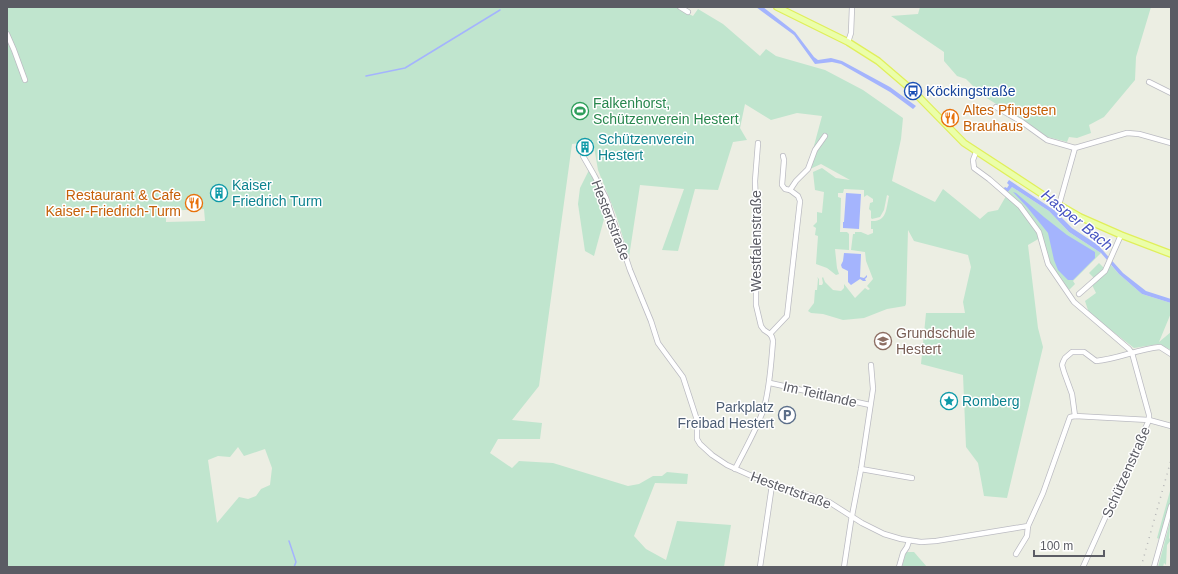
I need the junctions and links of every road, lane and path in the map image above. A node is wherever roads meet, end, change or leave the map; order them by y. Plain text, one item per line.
1 (680, 7) edge
2 (777, 7) edge
3 (852, 7) edge
4 (688, 12) dead end
5 (7, 34) edge
6 (848, 42) junction
7 (25, 80) dead end
8 (1149, 82) dead end
9 (1171, 93) edge
10 (996, 107) dead end
11 (824, 136) dead end
12 (1171, 143) edge
13 (758, 144) dead end
14 (1075, 148) junction
15 (976, 152) junction
16 (582, 156) dead end
17 (783, 156) dead end
18 (790, 190) junction
19 (1059, 205) junction
20 (1122, 235) junction
21 (1171, 254) edge
22 (1079, 294) dead end
23 (770, 334) junction
24 (1132, 353) junction
25 (1171, 354) edge
26 (871, 365) dead end
27 (770, 382) junction
28 (870, 405) junction
29 (1075, 416) junction
30 (1149, 420) junction
31 (1171, 426) edge
32 (735, 469) junction
33 (861, 469) junction
34 (912, 478) dead end
35 (772, 486) junction
36 (1171, 506) edge
37 (852, 517) junction
38 (1028, 526) junction
39 (909, 540) junction
40 (1016, 554) dead end
41 (760, 567) edge
42 (844, 567) edge
43 (899, 567) edge
44 (1083, 567) edge
45 (1154, 567) edge

1 - 4 street
2 - 6 main road
3 - 6 street
5 - 7 street
6 - 15 main road
8 - 9 street
10 - 14 street
11 - 18 street
12 - 14 street
13 - 23 street, Westfalenstraße
14 - 19 street
15 - 19 main road
15 - 24 street
16 - 32 street, Hestertstraße
17 - 18 street, Westfalenstraße
18 - 23 street, Westfalenstraße
19 - 20 main road
20 - 21 main road
20 - 22 street
23 - 27 street, Westfalenstraße
24 - 25 street
24 - 29 street
24 - 30 street
26 - 28 street
27 - 28 street, Im Teitlande
27 - 32 street, Westfalenstraße
28 - 33 street
29 - 30 street
29 - 38 street
30 - 31 street
30 - 44 street, Schützenstraße
32 - 35 street, Hestertstraße
33 - 34 street
33 - 37 street
35 - 37 street, Hestertstraße
35 - 41 street
36 - 45 street
37 - 39 street, Hestertstraße
37 - 42 street
38 - 39 street, Hestertstraße
38 - 40 street
39 - 43 street

